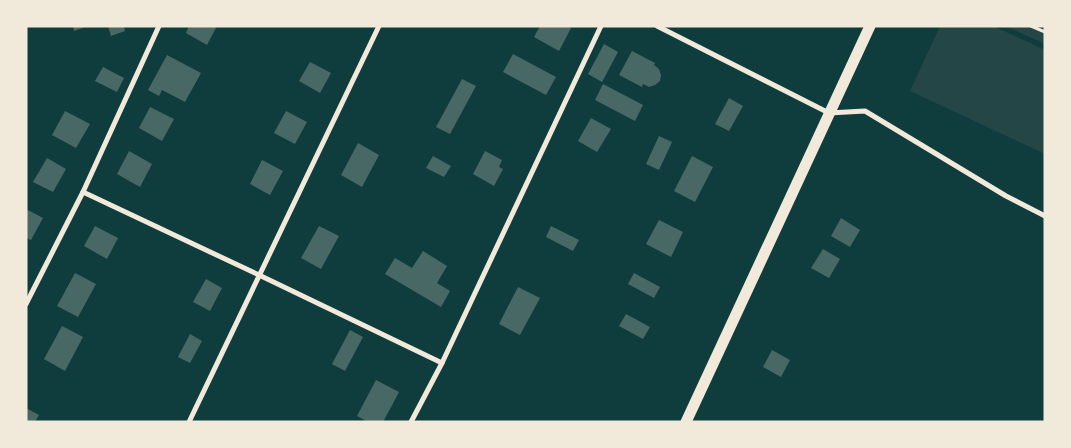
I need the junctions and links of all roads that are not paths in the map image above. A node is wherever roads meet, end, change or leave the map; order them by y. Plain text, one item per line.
1 (159, 26) edge
2 (379, 26) edge
3 (602, 26) edge
4 (657, 26) edge
5 (870, 26) edge
6 (1031, 26) edge
7 (1045, 32) edge
8 (829, 113) junction
9 (83, 192) junction
10 (1045, 216) edge
11 (259, 274) junction
12 (26, 304) edge
13 (442, 363) junction
14 (189, 422) edge
15 (412, 422) edge
16 (686, 422) edge

1 - 9 street
2 - 11 street
3 - 13 street
4 - 8 street
5 - 8 main road
6 - 7 lane
8 - 10 street
8 - 16 main road
9 - 11 street
9 - 12 street
11 - 13 street
11 - 14 street
13 - 15 street

